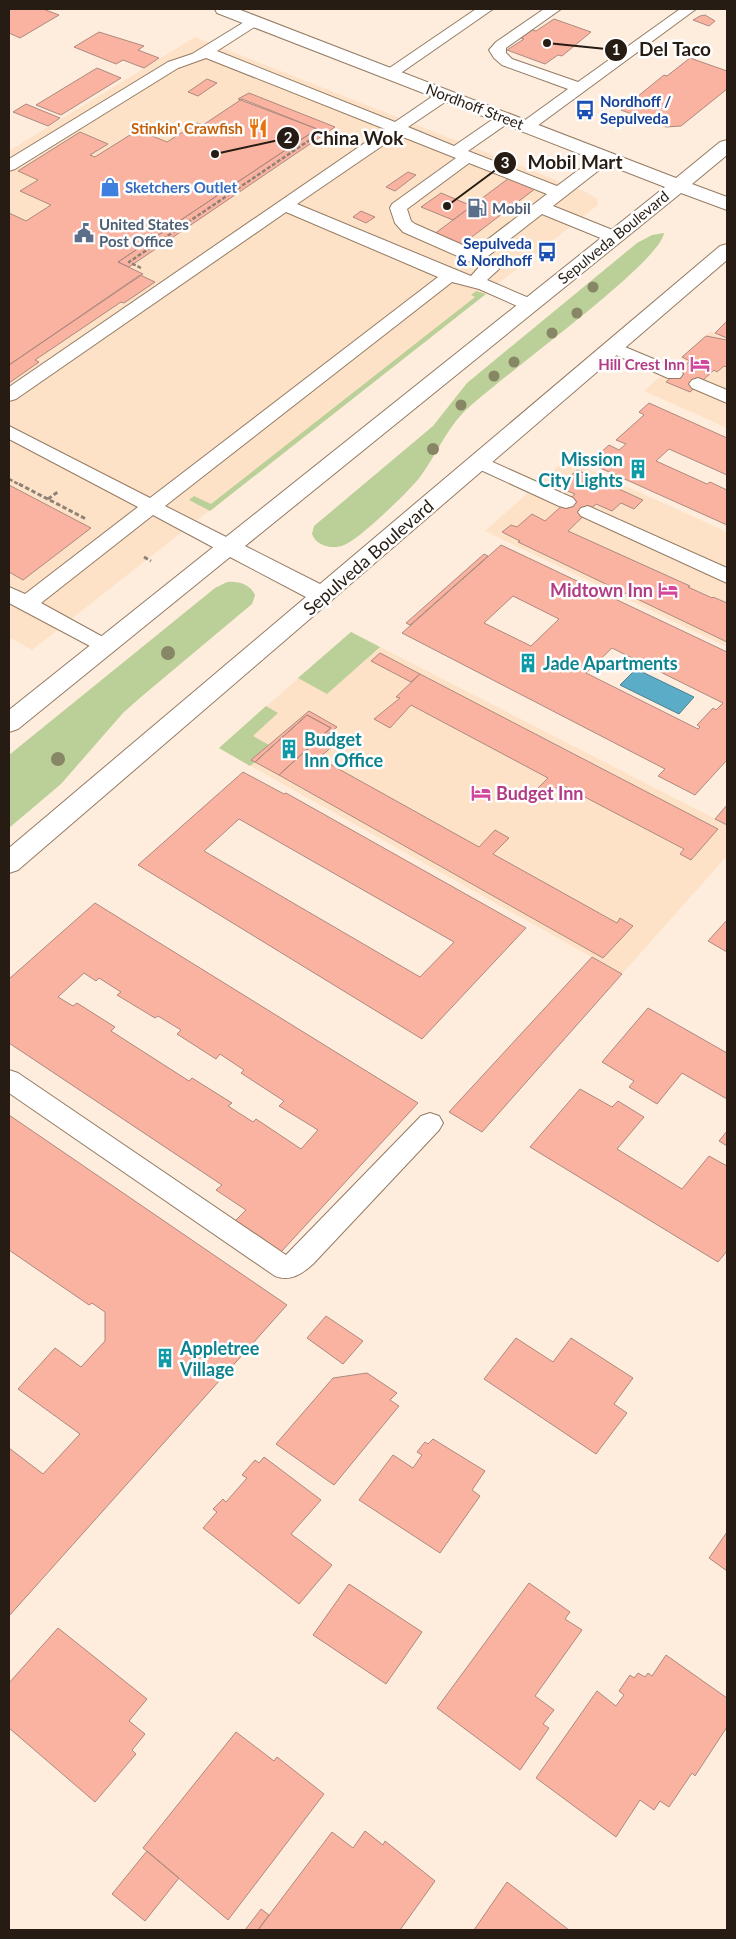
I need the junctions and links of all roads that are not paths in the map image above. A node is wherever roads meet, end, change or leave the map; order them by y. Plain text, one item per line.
1 (223, 9) edge
2 (486, 9) edge
3 (554, 9) edge
4 (689, 9) edge
5 (254, 21) junction
6 (205, 52) junction
7 (390, 74) junction
8 (580, 88) junction
9 (445, 94) junction
10 (505, 118) junction
11 (527, 126) junction
12 (396, 128) junction
13 (727, 146) edge
14 (462, 154) junction
15 (606, 157) junction
16 (9, 166) edge
17 (678, 185) junction
18 (559, 193) junction
19 (727, 204) edge
20 (285, 205) junction
21 (540, 207) junction
22 (614, 237) junction
23 (727, 250) edge
24 (476, 257) junction
25 (451, 275) junction
26 (475, 282) junction
27 (530, 305) junction
28 (613, 347) junction
29 (674, 374) dead end
30 (698, 384) dead end
31 (9, 395) edge
32 (727, 397) edge
33 (9, 432) edge
34 (479, 462) junction
35 (566, 502) dead end
36 (152, 507) junction
37 (588, 512) dead end
38 (229, 546) junction
39 (727, 576) edge
40 (324, 596) junction
41 (18, 599) edge
42 (104, 647) junction
43 (9, 724) edge
44 (9, 863) edge
45 (9, 1080) edge
46 (430, 1124) dead end

1 - 5 main road, Nordhoff Street
2 - 7 lane
3 - 8 lane
4 - 8 lane
5 - 6 lane
5 - 7 main road, Nordhoff Street
6 - 12 lane
6 - 16 lane
7 - 9 main road, Nordhoff Street
8 - 11 lane
9 - 10 main road, Nordhoff Street
9 - 12 lane
10 - 11 main road, Nordhoff Street
10 - 14 lane
11 - 15 main road, Nordhoff Street
12 - 14 lane
12 - 20 lane
13 - 17 main road, Sepulveda Boulevard
14 - 18 lane
14 - 24 lane
15 - 17 main road, Nordhoff Street
15 - 18 lane
17 - 19 main road, Nordhoff Street
17 - 22 main road, Sepulveda Boulevard
18 - 21 lane
20 - 25 lane
20 - 31 lane
21 - 22 lane
21 - 24 lane
22 - 27 main road, Sepulveda Boulevard
23 - 28 main road, Sepulveda Boulevard
24 - 26 lane
25 - 26 lane
25 - 36 lane
26 - 27 lane
27 - 38 main road, Sepulveda Boulevard
28 - 29 lane
28 - 34 main road, Sepulveda Boulevard
30 - 32 lane
33 - 36 lane
34 - 35 lane
34 - 40 main road, Sepulveda Boulevard
36 - 38 lane
36 - 41 lane
37 - 39 lane
38 - 40 main road
38 - 42 main road, Sepulveda Boulevard
40 - 44 main road, Sepulveda Boulevard
41 - 42 lane
42 - 43 main road, Sepulveda Boulevard
45 - 46 lane

